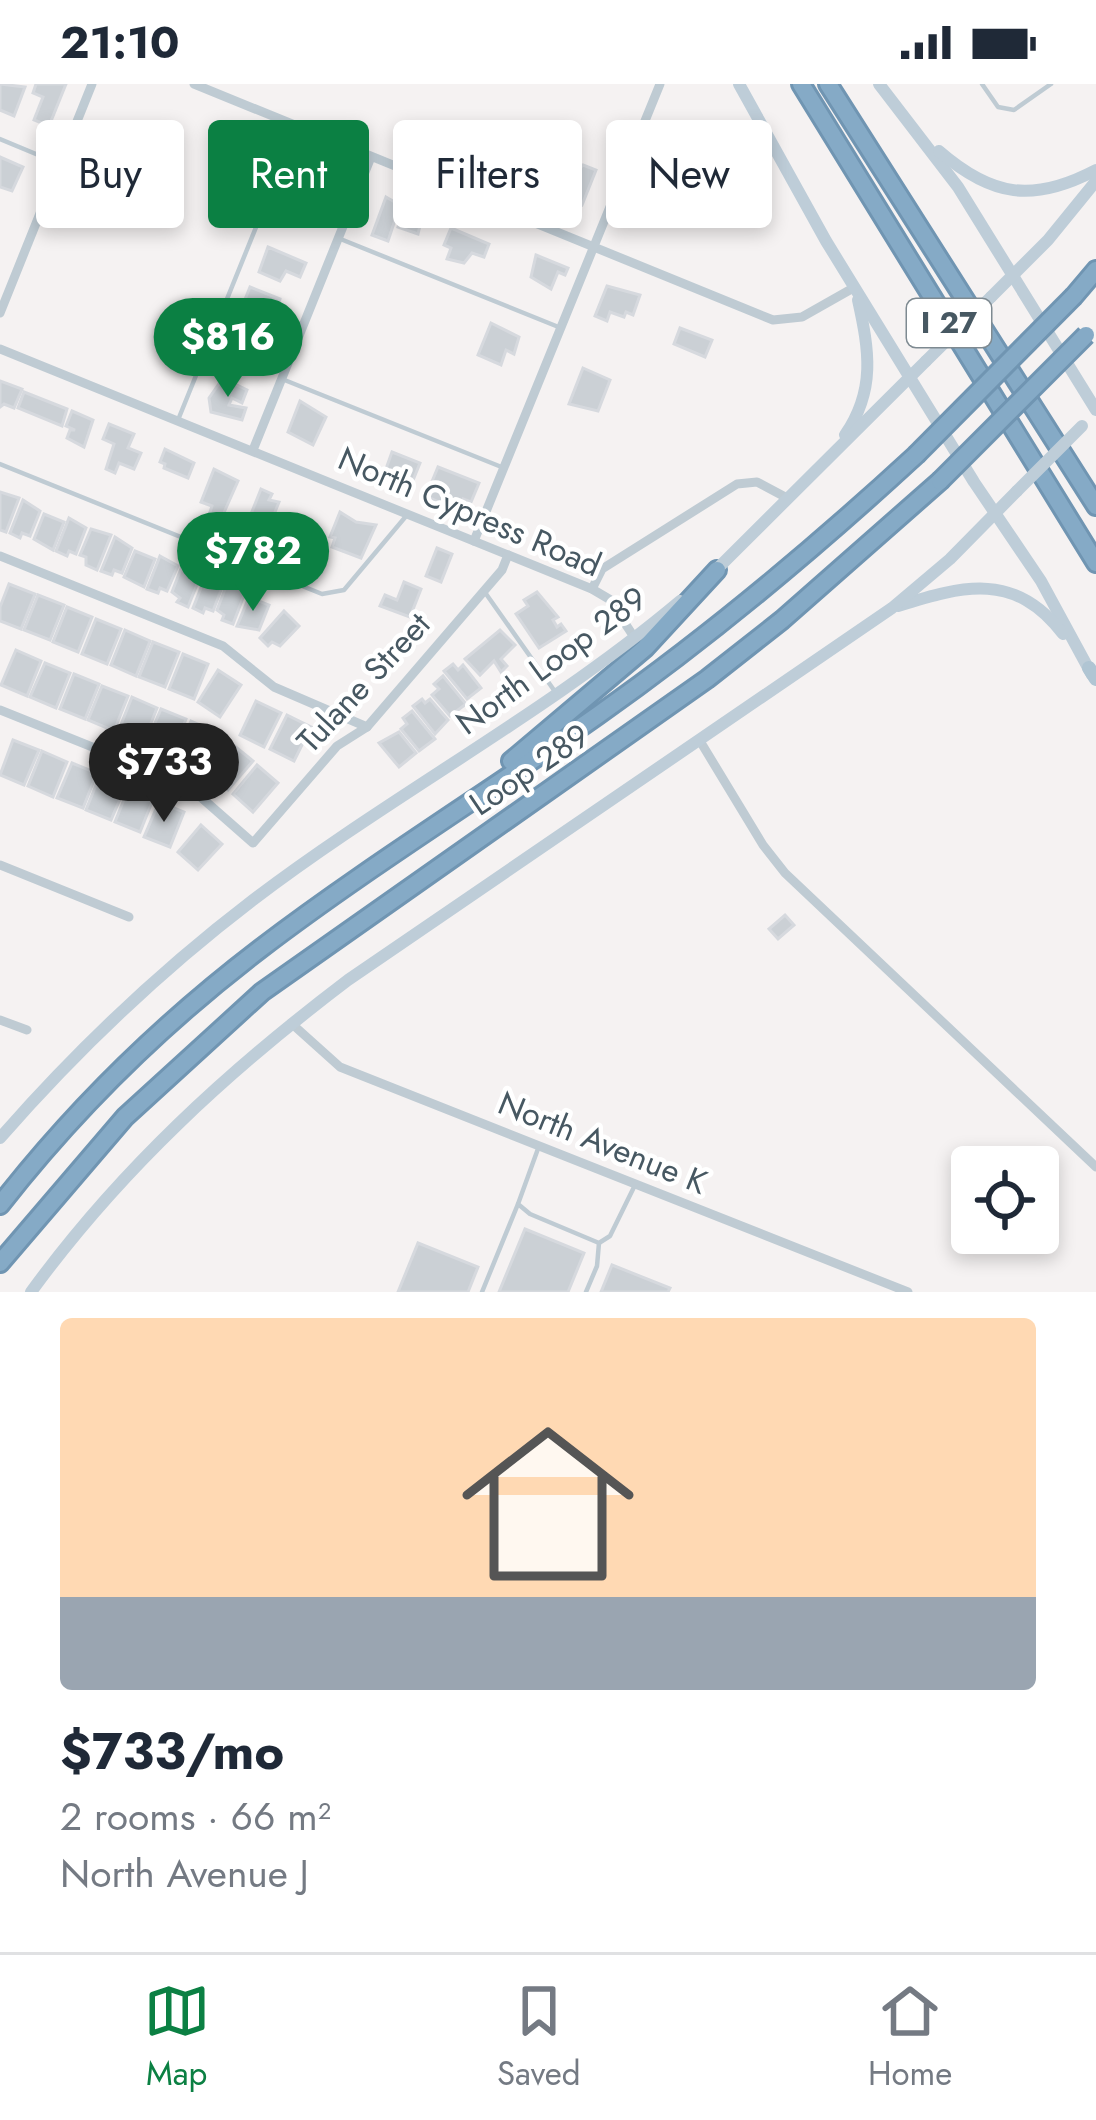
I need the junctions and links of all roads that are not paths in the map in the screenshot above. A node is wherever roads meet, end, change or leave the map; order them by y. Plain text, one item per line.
1 (92, 84) edge
2 (194, 84) edge
3 (660, 84) edge
4 (739, 84) edge
5 (801, 84) edge
6 (828, 84) edge
7 (879, 84) edge
8 (982, 84) edge
9 (1051, 84) edge
10 (78, 120) edge
11 (282, 120) edge
12 (920, 135) junction
13 (0, 139) edge
14 (36, 154) edge
15 (371, 157) joint
16 (1096, 170) edge
17 (1096, 182) edge
18 (36, 224) edge
19 (256, 228) edge
20 (338, 238) junction
21 (594, 248) junction
22 (1096, 270) edge
23 (1012, 274) junction
24 (855, 287) junction
25 (0, 313) edge
26 (561, 328) junction
27 (1091, 329) edge
28 (0, 349) edge
29 (282, 379) junction
30 (909, 379) junction
31 (1096, 411) edge
32 (178, 420) junction
33 (253, 451) junction
34 (825, 463) junction
35 (0, 464) edge
36 (504, 468) junction
37 (789, 499) junction
38 (1096, 504) edge
39 (408, 514) junction
40 (994, 514) junction
41 (474, 541) junction
42 (508, 554) junction
43 (0, 556) edge
44 (1096, 563) edge
45 (717, 570) junction
46 (592, 589) junction
47 (484, 591) junction
48 (892, 608) junction
49 (634, 637) junction
50 (1094, 676) edge
51 (556, 693) junction
52 (0, 710) edge
53 (367, 727) junction
54 (700, 741) junction
55 (411, 842) junction
56 (0, 865) edge
57 (129, 917) dead end
58 (0, 1019) edge
59 (291, 1023) junction
60 (26, 1030) dead end
61 (0, 1138) edge
62 (539, 1146) junction
63 (1096, 1167) edge
64 (635, 1184) junction
65 (518, 1204) junction
66 (0, 1205) edge
67 (599, 1243) junction
68 (0, 1263) edge
69 (31, 1292) edge
70 (482, 1292) edge
71 (586, 1292) edge
72 (908, 1292) edge

1 - 10 street
2 - 11 street
3 - 21 street
4 - 24 main road
5 - 44 highway, I 27
6 - 38 highway, I 27
7 - 12 main road
8 - 9 lane
12 - 16 main road
12 - 23 main road
13 - 14 lane
15 - 20 street
15 - 21 street
17 - 23 main road, North Loop 289
18 - 25 street
19 - 32 lane
20 - 26 lane
20 - 29 street
21 - 24 street
21 - 26 street
22 - 55 highway, Loop 289, bridge
23 - 30 main road, North Loop 289, bridge
23 - 31 main road
24 - 30 main road
24 - 34 main road
26 - 36 street
27 - 68 highway, Loop 289, bridge
28 - 32 street, North Cypress Road
29 - 33 street
29 - 36 lane
30 - 34 main road, North Loop 289
30 - 40 main road
31 - 40 main road, bridge
32 - 33 street, North Cypress Road
33 - 39 street, North Cypress Road
34 - 37 main road, North Loop 289
35 - 39 lane
36 - 41 street
37 - 45 main road, North Loop 289
37 - 46 street
39 - 41 street, North Cypress Road
40 - 48 main road
40 - 50 main road
41 - 42 street, North Cypress Road
42 - 46 street, North Cypress Road
42 - 47 street, Tulane Street
43 - 53 street
45 - 49 main road, North Loop 289
45 - 55 highway
46 - 49 street, North Cypress Road
47 - 51 lane
47 - 53 street, Tulane Street
48 - 50 main road
48 - 54 main road
49 - 51 main road, North Loop 289
51 - 61 main road, North Loop 289
52 - 53 street, Tulane Street
54 - 59 main road
54 - 63 street
55 - 66 highway, Loop 289
56 - 57 street
58 - 60 street
59 - 62 street, North Avenue K
59 - 69 main road
62 - 64 street, North Avenue K
62 - 65 lane
64 - 67 lane
64 - 72 street, North Avenue K
65 - 67 lane
65 - 70 lane
67 - 71 lane

